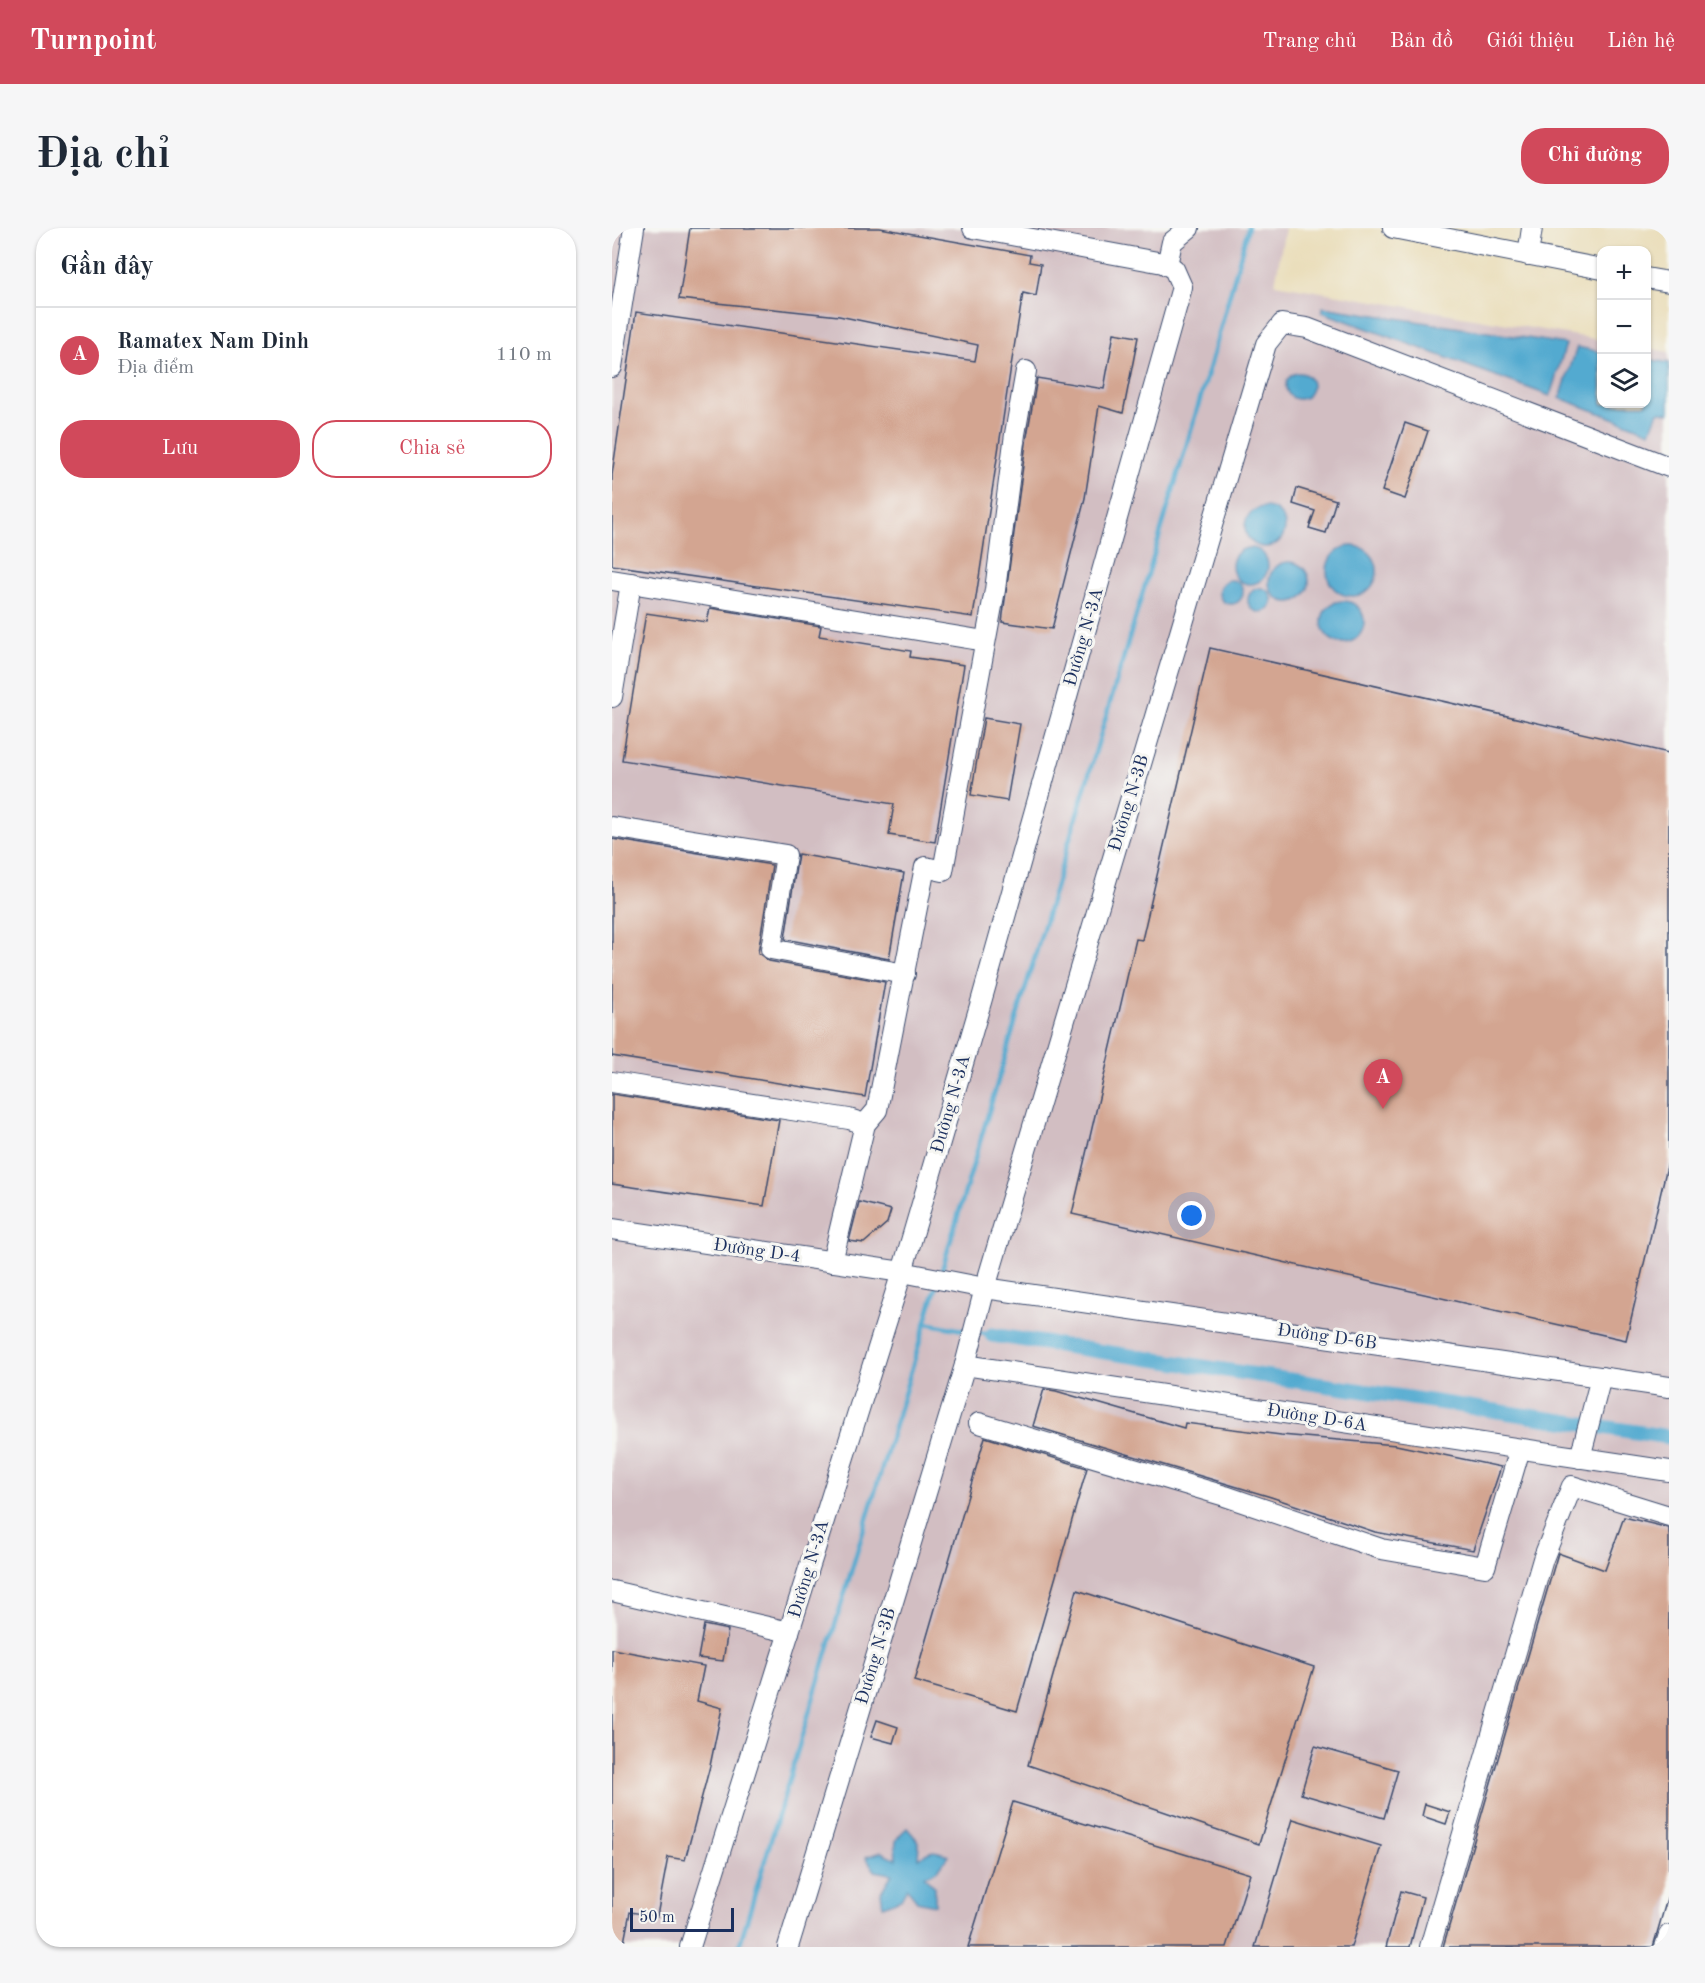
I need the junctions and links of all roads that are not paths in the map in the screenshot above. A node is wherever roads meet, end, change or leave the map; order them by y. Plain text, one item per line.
1 (634, 228) edge
2 (973, 228) edge
3 (1189, 228) edge
4 (1394, 228) edge
5 (1532, 228) edge
6 (1012, 232) edge
7 (1528, 255) junction
8 (1165, 264) junction
9 (1597, 268) edge
10 (1651, 279) edge
11 (1669, 282) edge
12 (612, 367) edge
13 (1026, 371) dead end
14 (1669, 467) edge
15 (621, 581) edge
16 (985, 641) junction
17 (612, 697) edge
18 (612, 827) edge
19 (905, 974) junction
20 (612, 1082) edge
21 (864, 1124) junction
22 (612, 1229) edge
23 (832, 1262) junction
24 (902, 1272) junction
25 (955, 1282) joint
26 (985, 1287) junction
27 (967, 1357) junction
28 (1601, 1377) junction
29 (1669, 1387) edge
30 (979, 1423) dead end
31 (1520, 1449) junction
32 (1580, 1458) junction
33 (1669, 1471) edge
34 (1669, 1516) edge
35 (612, 1591) edge
36 (789, 1632) junction
37 (1669, 1935) edge
38 (690, 1947) edge
39 (788, 1947) edge
40 (1430, 1947) edge
41 (1665, 1947) edge

1 - 12 street
2 - 6 street
3 - 8 street
4 - 7 street
5 - 7 street
6 - 8 street
7 - 9 street
8 - 24 street, Đường N-3A
10 - 11 street
13 - 16 street
14 - 26 street, Đường N-3B
15 - 16 street
15 - 17 street
16 - 19 street
18 - 19 street
19 - 21 street
20 - 21 street
21 - 23 street
22 - 23 street, Đường D-4
23 - 24 street, Đường D-4
24 - 25 street, Đường D-4
24 - 36 street, Đường N-3A
25 - 26 street, Đường D-6B
26 - 27 street, Đường N-3B
26 - 28 street, Đường D-6B
27 - 31 street, Đường D-6A
27 - 39 street, Đường N-3B
28 - 29 street, Đường D-6B
28 - 32 street
30 - 31 street
31 - 32 street, Đường D-6A
32 - 33 street, Đường D-6A
34 - 40 street
35 - 36 street
36 - 38 street, Đường N-3A
37 - 41 street

